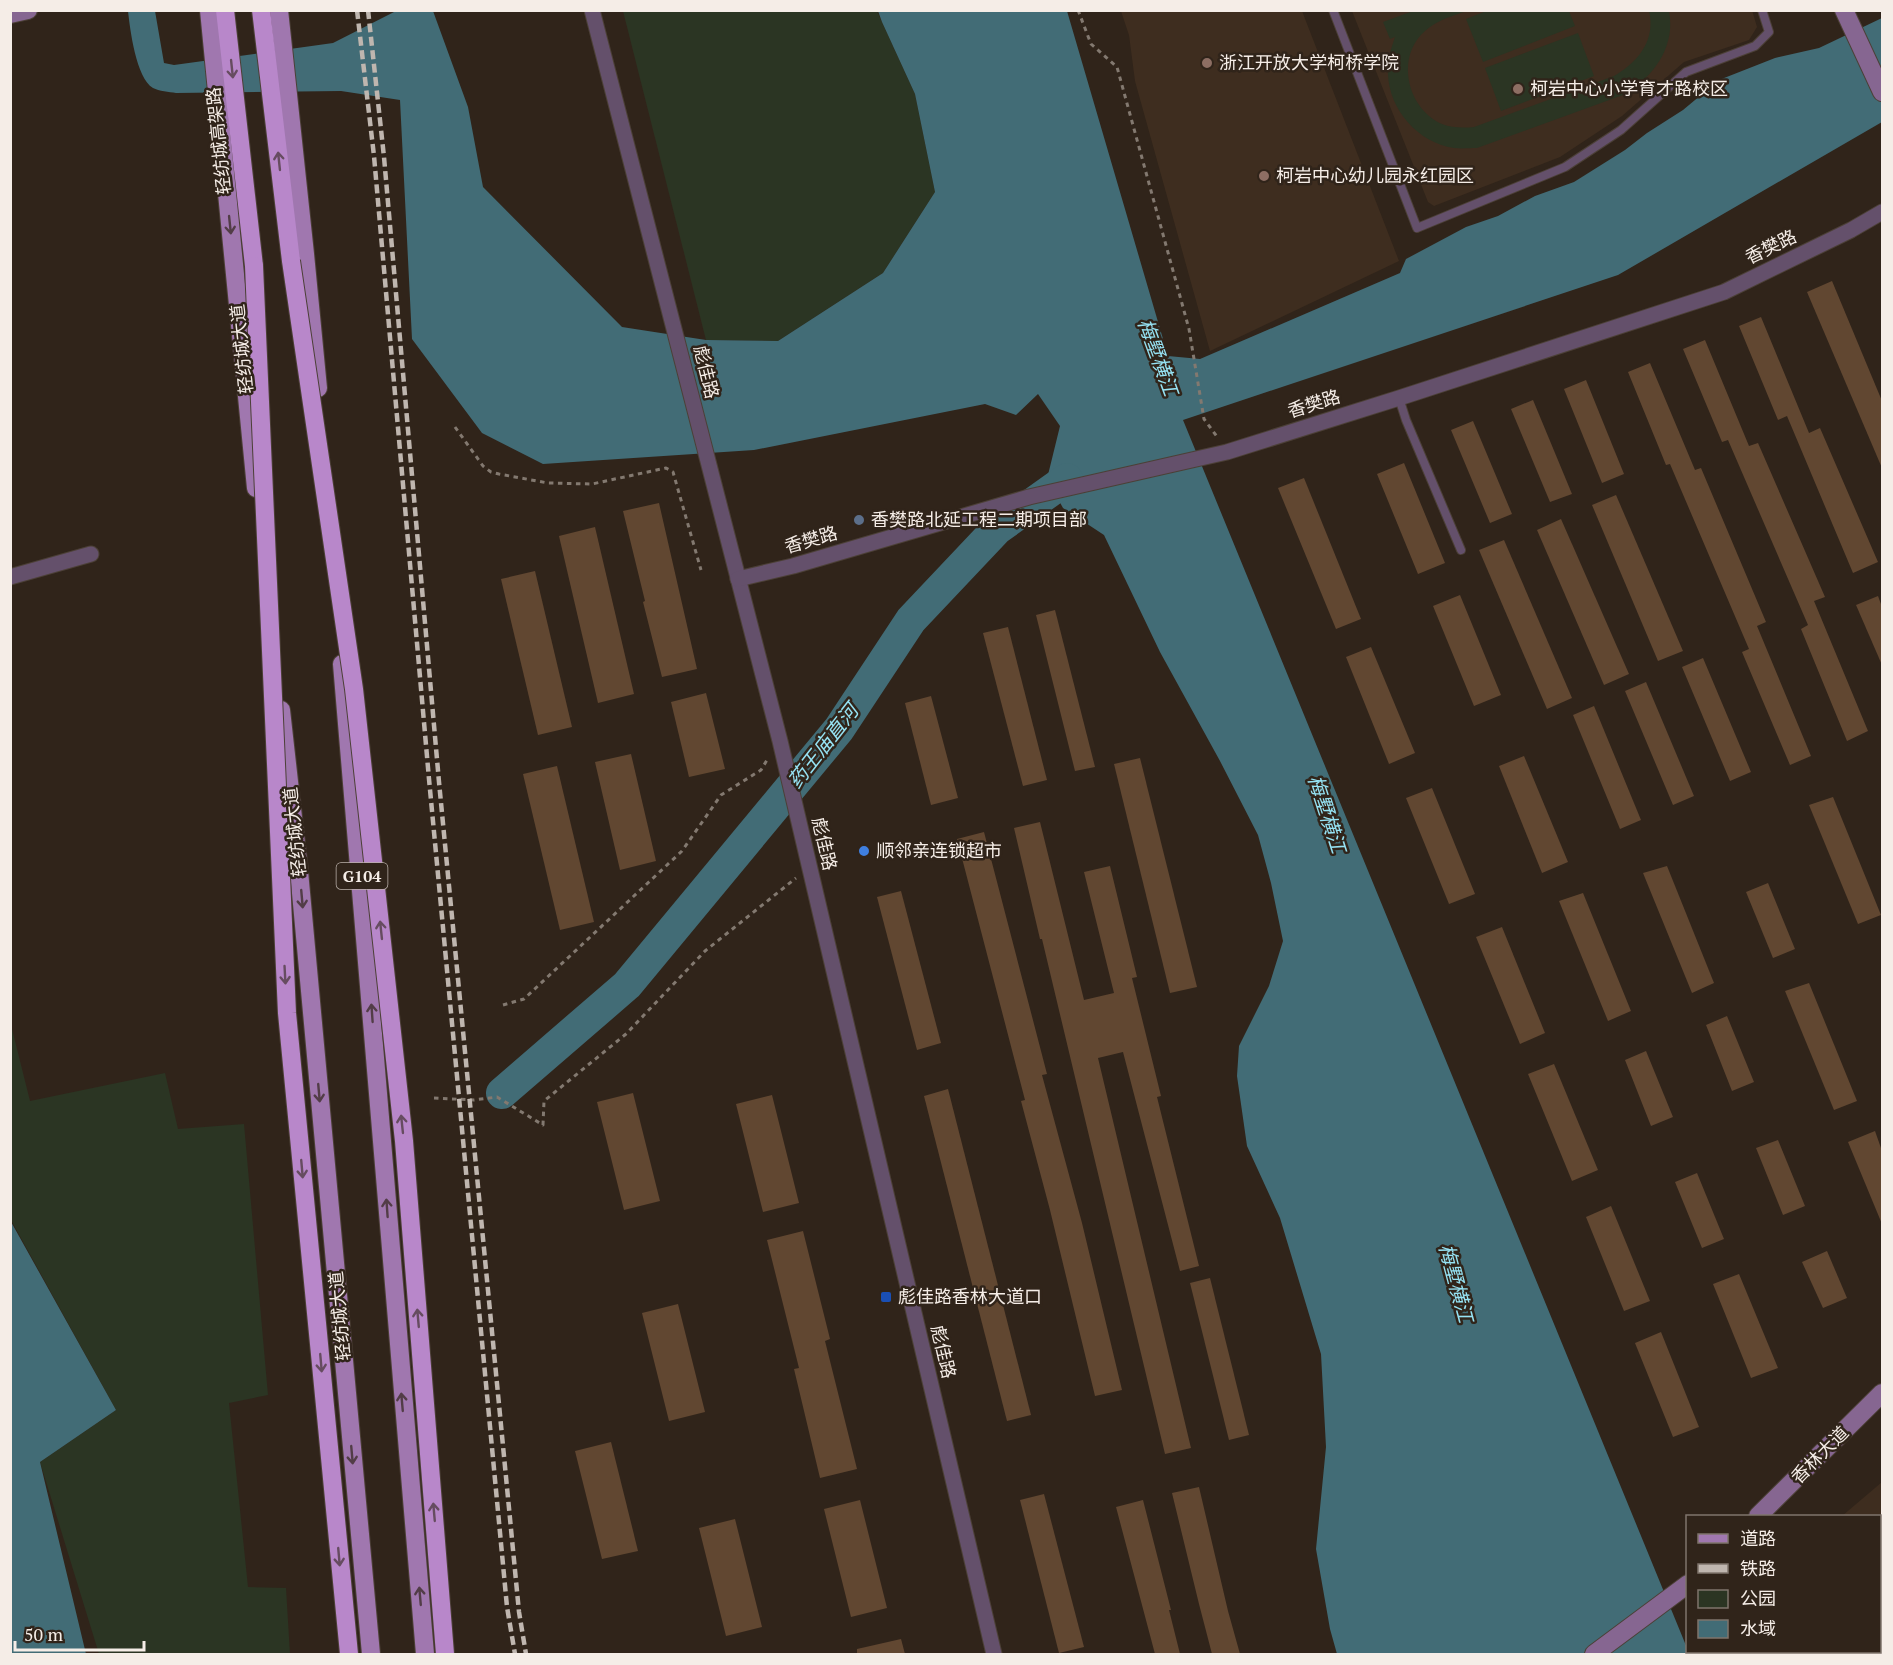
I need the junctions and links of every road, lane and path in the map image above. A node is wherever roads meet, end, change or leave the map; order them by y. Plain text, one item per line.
1 (28, 10) edge
2 (209, 10) edge
3 (225, 10) edge
4 (261, 10) edge
5 (279, 10) edge
6 (592, 10) edge
7 (1078, 10) edge
8 (1333, 10) edge
9 (1762, 10) edge
10 (1844, 10) edge
11 (10, 14) edge
12 (1882, 92) edge
13 (1882, 212) edge
14 (1399, 398) junction
15 (455, 427) dead end
16 (1227, 452) junction
17 (1461, 550) dead end
18 (91, 554) dead end
19 (701, 570) dead end
20 (10, 577) edge
21 (738, 579) junction
22 (780, 741) junction
23 (810, 867) junction
24 (503, 1005) dead end
25 (434, 1098) dead end
26 (1882, 1393) edge
27 (1759, 1515) edge
28 (1686, 1585) edge
29 (349, 1654) edge
30 (371, 1654) edge
31 (425, 1654) edge
32 (445, 1654) edge
33 (994, 1654) edge
34 (1594, 1654) edge

1 - 11 street
2 -> 30 main road, 轻纺城大道
3 -> 29 highway, 轻纺城高架路, bridge
32 -> 4 highway, bridge
31 -> 5 main road, G104
6 - 21 street, 彪佳路
7 - 16 path
8 - 9 lane
10 - 12 street
13 - 14 street, 香樊路
14 - 16 street, 香樊路
14 - 17 lane
15 - 19 path
16 - 21 street, 香樊路
18 - 20 street
21 - 22 street, 彪佳路
22 - 23 street, 彪佳路
22 - 24 path
23 - 25 path
23 - 33 street, 彪佳路
26 - 27 street, 香林大道
28 - 34 street

